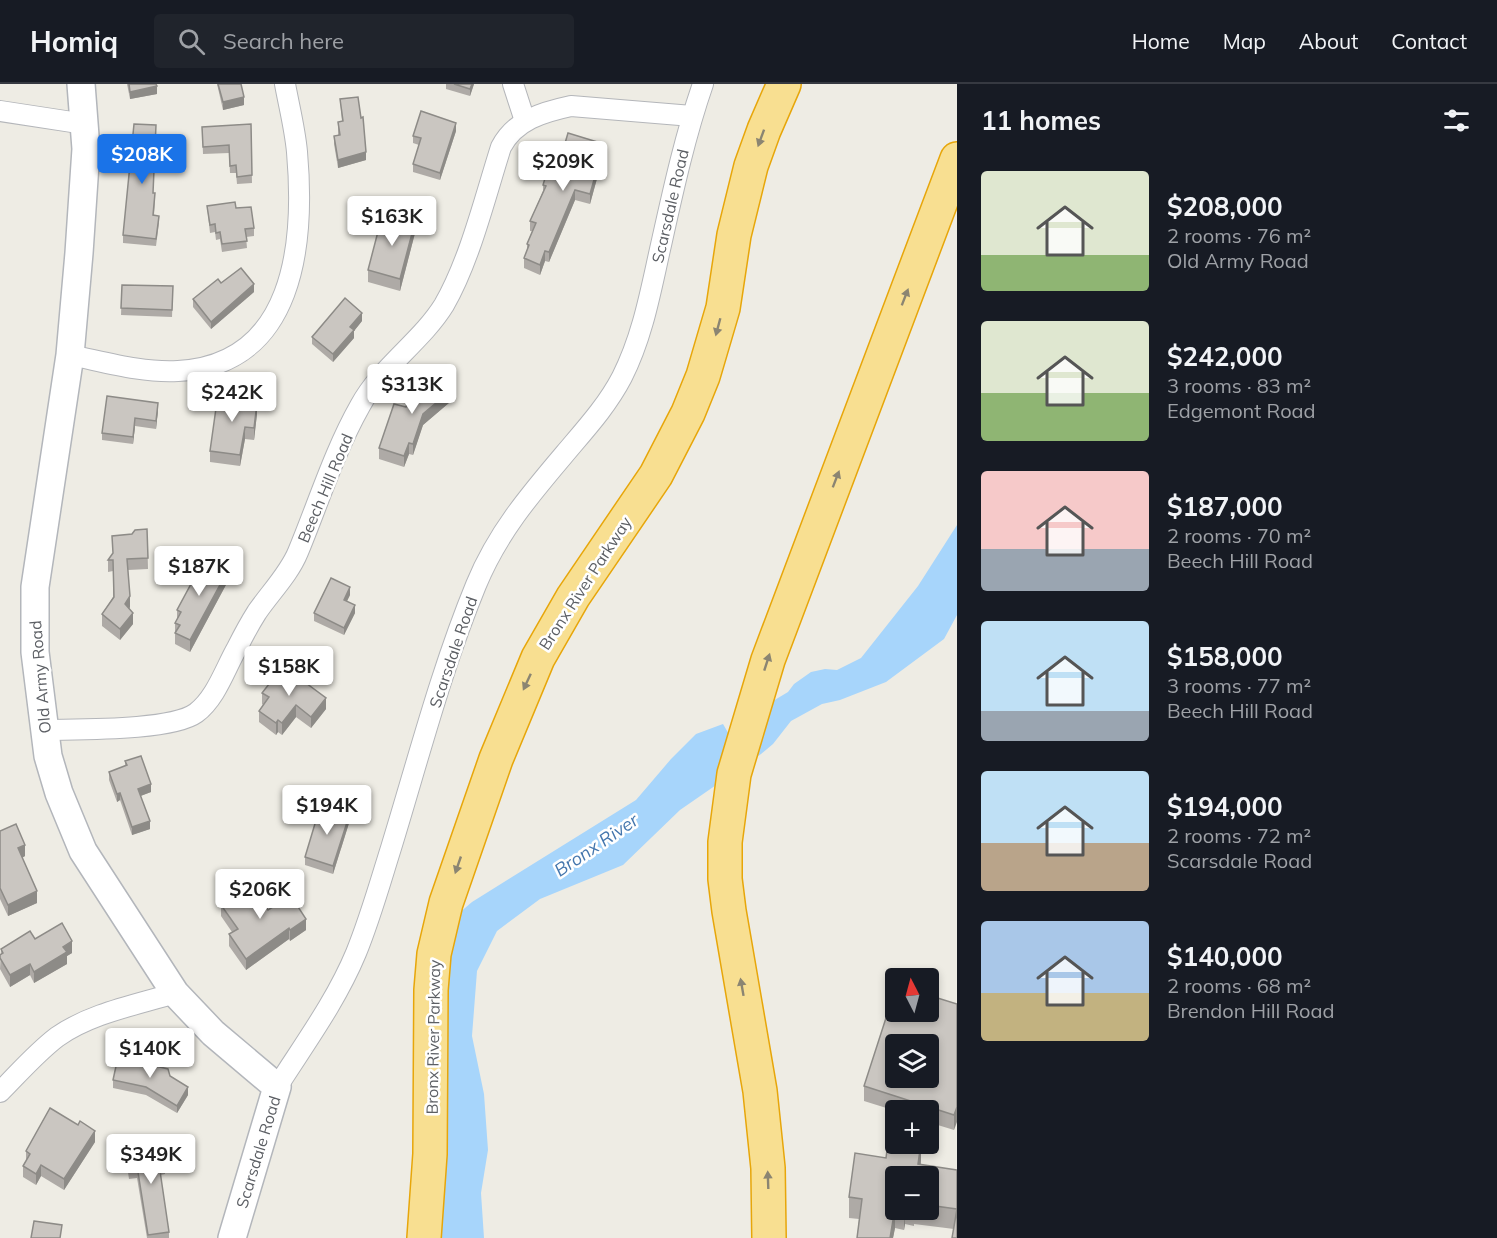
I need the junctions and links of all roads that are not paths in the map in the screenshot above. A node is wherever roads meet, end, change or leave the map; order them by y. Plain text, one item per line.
1 (81, 84) edge
2 (285, 84) edge
3 (513, 84) edge
4 (703, 84) edge
5 (784, 84) edge
6 (0, 111) edge
7 (692, 116) junction
8 (525, 121) junction
9 (85, 124) junction
10 (957, 159) edge
11 (70, 355) junction
12 (44, 730) junction
13 (175, 993) junction
14 (277, 1086) junction
15 (0, 1092) edge
16 (232, 1238) edge
17 (424, 1238) edge
18 (769, 1238) edge

1 - 9 street, Old Army Road
2 - 11 street
3 - 8 street
4 - 7 street, Scarsdale Road
5 -> 17 highway, Bronx River Parkway
6 - 9 street
7 - 8 street, Beech Hill Road
7 - 14 street, Scarsdale Road
8 - 12 street, Beech Hill Road
9 - 11 street, Old Army Road
18 -> 10 highway
11 - 12 street, Old Army Road
12 - 13 street, Old Army Road
13 - 14 street, Old Army Road
13 - 15 street
14 - 16 street, Scarsdale Road

